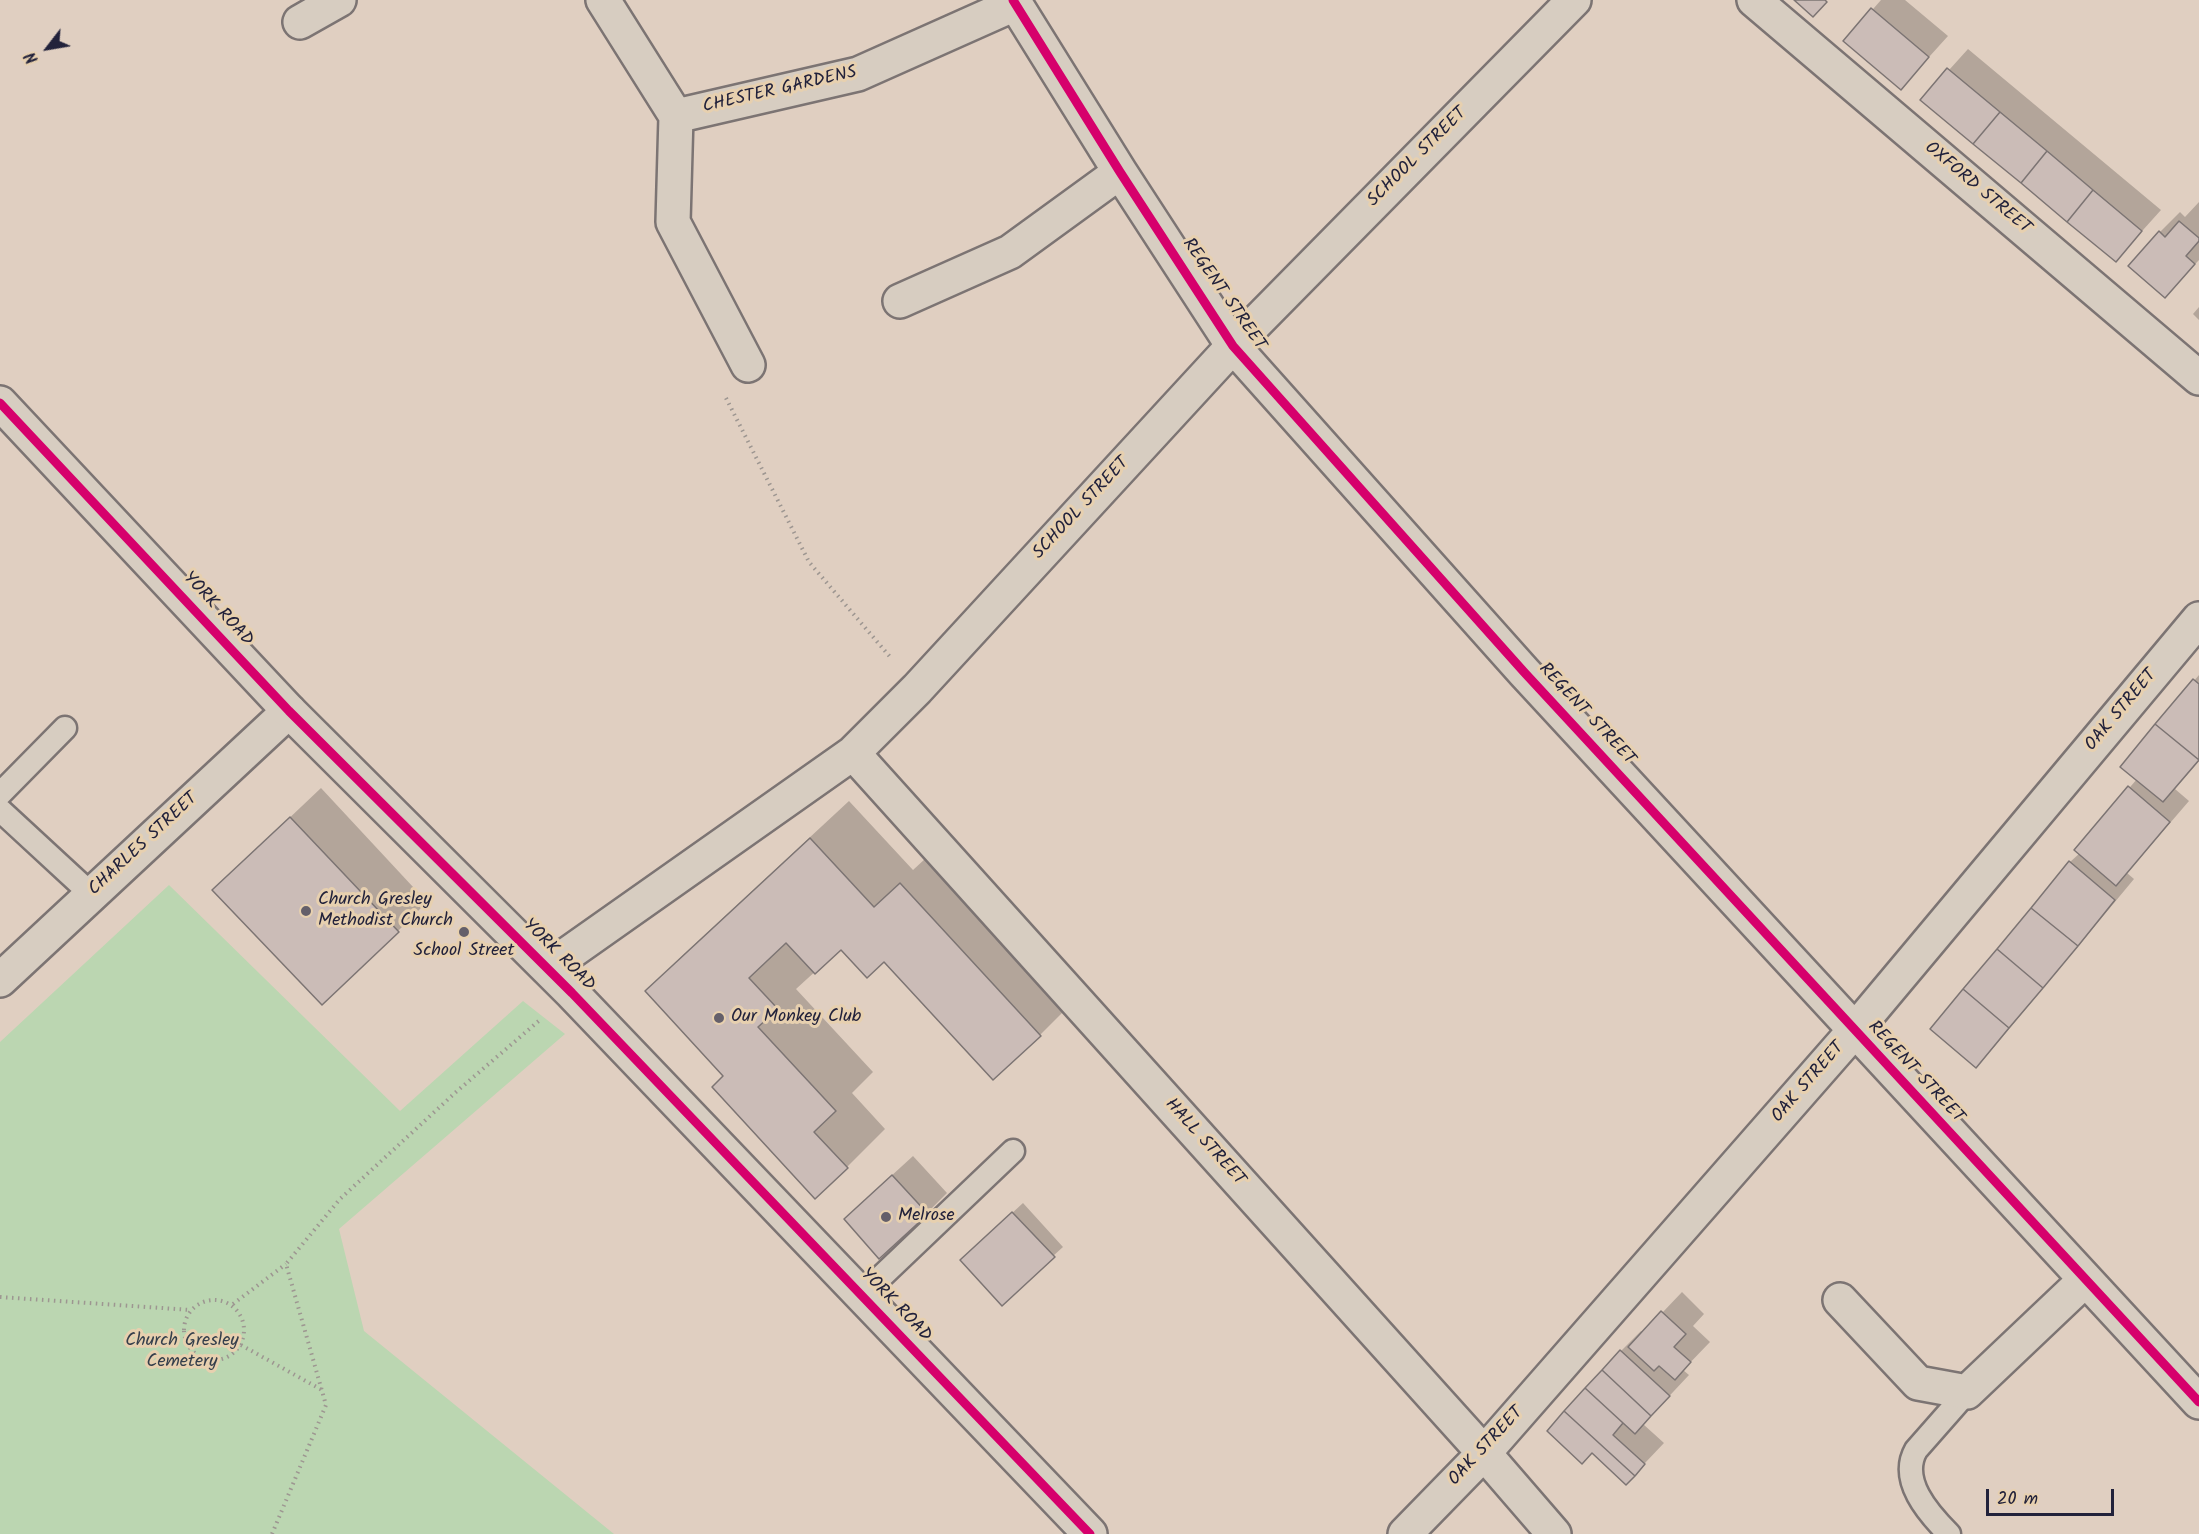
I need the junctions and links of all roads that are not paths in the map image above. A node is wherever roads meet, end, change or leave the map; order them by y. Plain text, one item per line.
1 (339, 0) edge
2 (603, 0) edge
3 (1574, 0) edge
4 (1754, 0) edge
5 (1014, 2) edge
6 (300, 22) dead end
7 (676, 116) junction
8 (1120, 172) junction
9 (900, 301) dead end
10 (1233, 345) junction
11 (748, 365) road end
12 (2199, 378) edge
13 (0, 403) edge
14 (2199, 619) edge
15 (289, 711) junction
16 (65, 728) dead end
17 (853, 753) junction
18 (0, 794) edge
19 (0, 810) edge
20 (91, 894) junction
21 (548, 968) junction
22 (0, 980) edge
23 (1854, 1031) junction
24 (1013, 1152) dead end
25 (2085, 1280) junction
26 (862, 1295) junction
27 (1840, 1300) dead end
28 (1967, 1392) junction
29 (2199, 1402) edge
30 (1484, 1452) junction
31 (1090, 1534) edge
32 (1405, 1534) edge
33 (1554, 1534) edge
34 (1949, 1534) edge

1 - 6 street
2 - 7 street
3 - 10 street, SCHOOL STREET
4 - 12 street, OXFORD STREET
5 - 7 street, CHESTER GARDENS
5 - 8 street, REGENT STREET
7 - 11 street
8 - 9 street
8 - 10 street, REGENT STREET
10 - 17 street, SCHOOL STREET
10 - 23 street, REGENT STREET
13 - 15 street, YORK ROAD
14 - 23 street, OAK STREET
15 - 20 street, CHARLES STREET
15 - 21 street, YORK ROAD
16 - 18 lane
17 - 21 street, SCHOOL STREET
17 - 30 street, HALL STREET
19 - 20 lane
20 - 22 street, CHARLES STREET
21 - 26 street, YORK ROAD
23 - 25 street, REGENT STREET
23 - 30 street, OAK STREET
24 - 26 lane
25 - 28 street
25 - 29 street, REGENT STREET
26 - 31 street, YORK ROAD
27 - 28 street
28 - 34 lane
30 - 32 street, OAK STREET
30 - 33 street, HALL STREET

